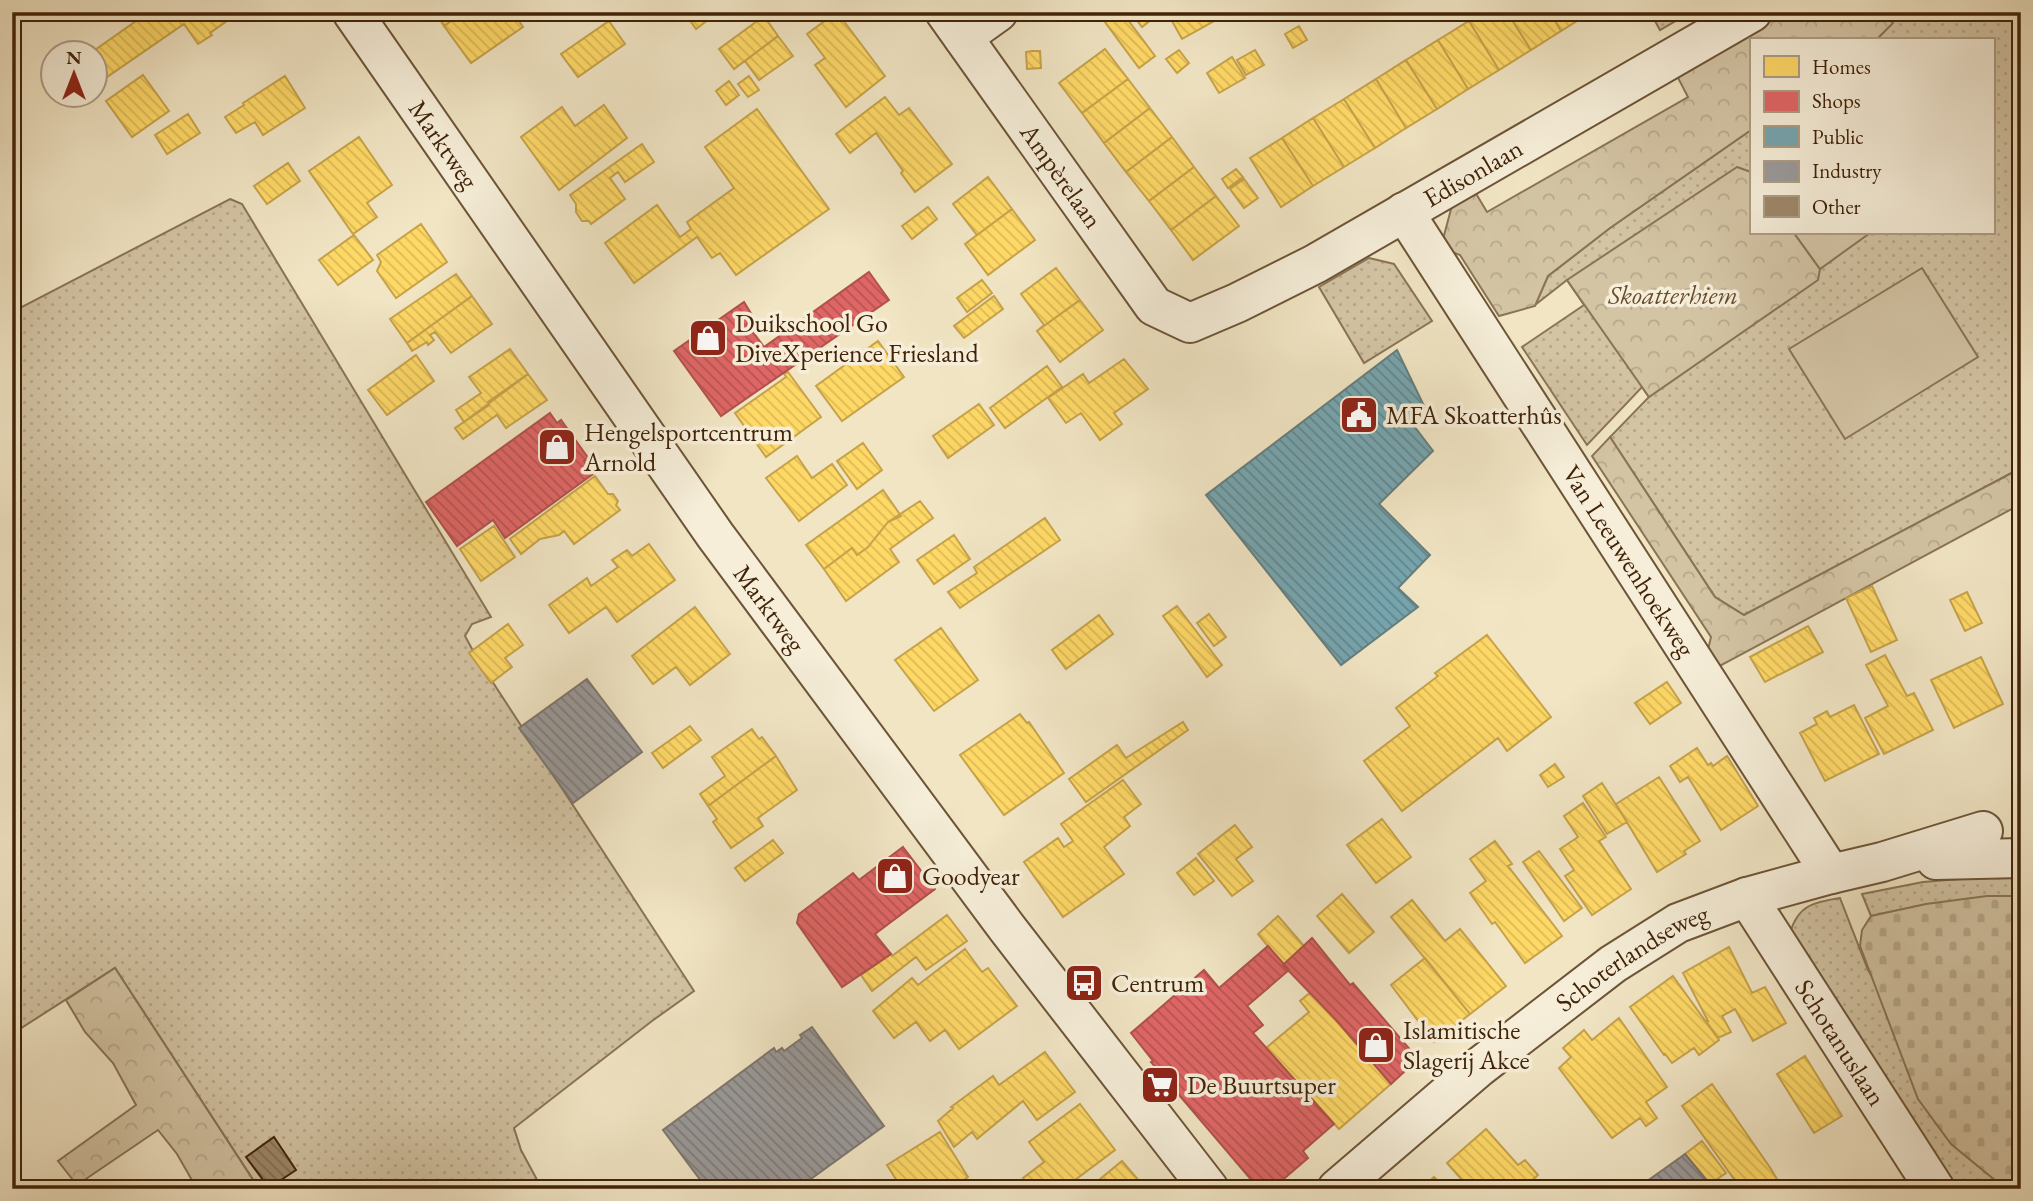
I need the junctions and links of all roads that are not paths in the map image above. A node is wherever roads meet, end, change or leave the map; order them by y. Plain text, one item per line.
1 (352, 12) edge
2 (998, 12) edge
3 (1752, 13) edge
4 (954, 24) edge
5 (1404, 212) junction
6 (1190, 323) joint
7 (1983, 831) dead end
8 (2021, 858) edge
9 (1882, 862) junction
10 (1831, 874) junction
11 (1747, 897) junction
12 (1209, 1189) edge
13 (1337, 1189) edge
14 (1935, 1189) edge

1 - 12 street, Marktweg
2 - 4 street
3 - 5 street, Edisonlaan
4 - 6 street, Ampèrelaan
5 - 6 street, Edisonlaan
5 - 10 street, Van Leeuwenhoekweg
7 - 9 street, Schoterlandseweg
8 - 9 street
9 - 10 street, Schoterlandseweg
10 - 11 street, Schoterlandseweg
11 - 13 street, Schoterlandseweg
11 - 14 street, Schotanuslaan

